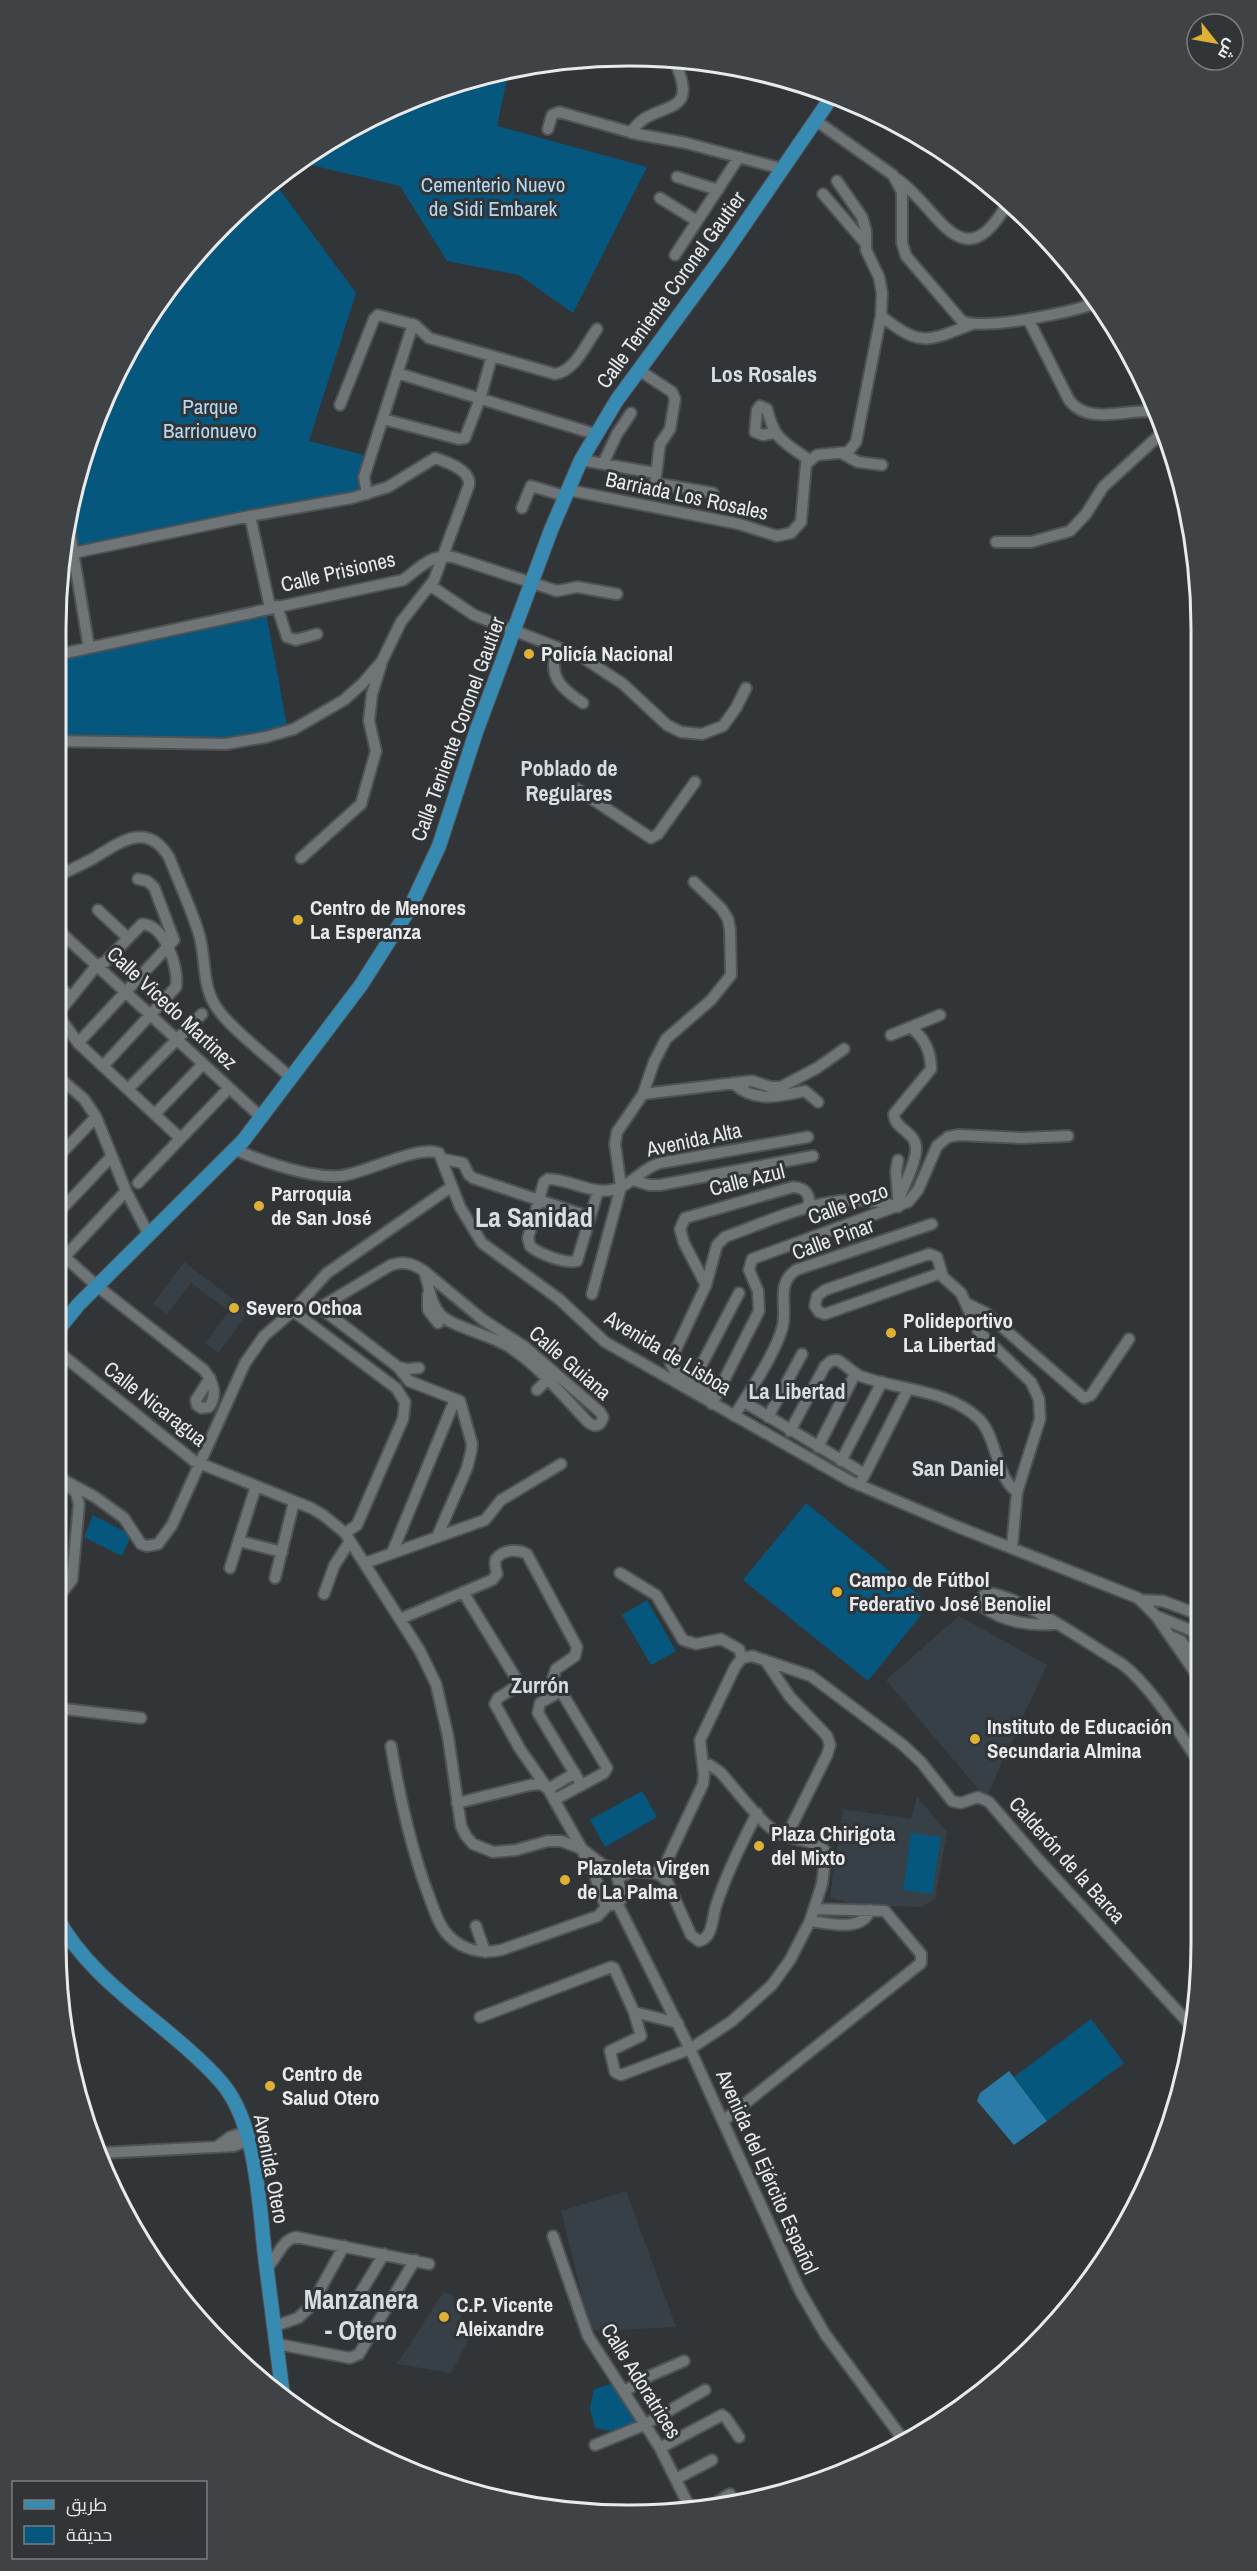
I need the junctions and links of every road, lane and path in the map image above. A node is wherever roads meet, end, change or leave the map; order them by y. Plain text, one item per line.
1 (678, 68) edge
2 (827, 103) edge
3 (815, 120) junction
4 (548, 129) dead end
5 (631, 133) junction
6 (739, 157) junction
7 (783, 170) junction
8 (677, 177) dead end
9 (897, 179) junction
10 (837, 181) dead end
11 (718, 190) junction
12 (823, 194) dead end
13 (660, 198) dead end
14 (1003, 210) edge
15 (697, 221) junction
16 (866, 244) junction
17 (675, 255) dead end
18 (1089, 305) edge
19 (881, 316) junction
20 (1028, 319) junction
21 (413, 324) junction
22 (972, 324) junction
23 (597, 329) dead end
24 (492, 357) junction
25 (639, 370) junction
26 (397, 373) junction
27 (480, 399) junction
28 (340, 405) dead end
29 (1148, 412) edge
30 (632, 413) dead end
31 (382, 419) junction
32 (774, 433) dead end
33 (595, 434) junction
34 (1157, 437) edge
35 (843, 454) junction
36 (809, 459) junction
37 (581, 460) junction
38 (603, 464) junction
39 (882, 465) dead end
40 (656, 473) junction
41 (567, 493) junction
42 (712, 493) dead end
43 (367, 494) junction
44 (522, 508) dead end
45 (250, 516) junction
46 (996, 542) dead end
47 (72, 548) edge
48 (73, 553) junction
49 (444, 556) junction
50 (532, 584) junction
51 (431, 586) junction
52 (617, 594) dead end
53 (274, 606) junction
54 (514, 631) junction
55 (317, 634) dead end
56 (557, 647) junction
57 (89, 648) junction
58 (66, 653) edge
59 (382, 662) junction
60 (746, 688) dead end
61 (582, 703) dead end
62 (66, 741) edge
63 (695, 782) dead end
64 (578, 789) dead end
65 (301, 858) dead end
66 (66, 872) edge
67 (138, 879) dead end
68 (694, 882) dead end
69 (98, 910) dead end
70 (66, 937) edge
71 (128, 938) junction
72 (169, 945) junction
73 (97, 965) junction
74 (125, 992) junction
75 (66, 993) edge
76 (71, 997) junction
77 (66, 1003) edge
78 (202, 1014) dead end
79 (151, 1015) junction
80 (940, 1015) dead end
81 (66, 1027) edge
82 (910, 1028) junction
83 (891, 1035) dead end
84 (177, 1039) junction
85 (78, 1043) junction
86 (844, 1048) dead end
87 (203, 1064) junction
88 (103, 1066) junction
89 (291, 1077) junction
90 (733, 1083) junction
91 (66, 1084) edge
92 (228, 1088) junction
93 (128, 1089) junction
94 (643, 1094) junction
95 (818, 1102) dead end
96 (155, 1114) junction
97 (96, 1117) junction
98 (262, 1118) junction
99 (1068, 1136) dead end
100 (808, 1137) dead end
101 (180, 1138) junction
102 (66, 1148) edge
103 (236, 1150) junction
104 (112, 1156) junction
105 (813, 1156) dead end
106 (443, 1159) junction
107 (898, 1160) dead end
108 (633, 1180) junction
109 (138, 1183) dead end
110 (451, 1187) junction
111 (621, 1187) junction
112 (126, 1191) junction
113 (598, 1191) junction
114 (540, 1200) junction
115 (66, 1204) edge
116 (898, 1204) junction
117 (808, 1208) junction
118 (590, 1217) junction
119 (933, 1224) dead end
120 (149, 1235) junction
121 (66, 1248) edge
122 (66, 1258) edge
123 (424, 1271) junction
124 (941, 1273) junction
125 (706, 1285) junction
126 (98, 1286) junction
127 (429, 1287) junction
128 (739, 1293) dead end
129 (592, 1294) dead end
130 (301, 1302) junction
131 (966, 1304) junction
132 (318, 1306) junction
133 (293, 1311) junction
134 (66, 1321) edge
135 (438, 1323) dead end
136 (1129, 1339) dead end
137 (802, 1354) dead end
138 (66, 1358) edge
139 (398, 1367) junction
140 (419, 1368) dead end
141 (855, 1374) junction
142 (210, 1378) dead end
143 (548, 1380) junction
144 (693, 1381) junction
145 (882, 1382) junction
146 (908, 1389) junction
147 (537, 1390) dead end
148 (714, 1399) junction
149 (458, 1400) junction
150 (744, 1402) junction
151 (735, 1416) junction
152 (768, 1417) junction
153 (790, 1431) junction
154 (818, 1447) junction
155 (841, 1461) junction
156 (201, 1464) junction
157 (561, 1464) dead end
158 (865, 1474) junction
159 (66, 1481) edge
160 (66, 1484) edge
161 (860, 1485) junction
162 (256, 1486) junction
163 (1017, 1492) junction
164 (294, 1502) junction
165 (348, 1537) junction
166 (437, 1537) junction
167 (239, 1541) junction
168 (1012, 1548) junction
169 (282, 1552) junction
170 (392, 1553) junction
171 (365, 1563) junction
172 (230, 1568) dead end
173 (620, 1573) dead end
174 (275, 1578) dead end
175 (66, 1588) edge
176 (463, 1592) junction
177 (324, 1594) dead end
178 (1140, 1600) junction
179 (1191, 1612) edge
180 (1156, 1616) junction
181 (400, 1619) junction
182 (1055, 1624) junction
183 (1191, 1631) edge
184 (1170, 1636) junction
185 (1191, 1654) edge
186 (742, 1658) junction
187 (765, 1660) junction
188 (1191, 1666) edge
189 (561, 1691) junction
190 (66, 1709) edge
191 (141, 1718) dead end
192 (391, 1746) dead end
193 (1191, 1752) edge
194 (704, 1766) junction
195 (575, 1773) junction
196 (581, 1785) junction
197 (548, 1789) junction
198 (554, 1800) junction
199 (457, 1803) junction
200 (757, 1813) junction
201 (786, 1837) junction
202 (582, 1849) junction
203 (603, 1865) junction
204 (650, 1872) junction
205 (596, 1874) junction
206 (618, 1878) junction
207 (613, 1904) junction
208 (815, 1910) junction
209 (870, 1910) junction
210 (810, 1921) junction
211 (476, 1926) dead end
212 (66, 1934) edge
213 (485, 1952) junction
214 (634, 2012) junction
215 (480, 2017) dead end
216 (1185, 2020) edge
217 (678, 2023) junction
218 (690, 2049) junction
219 (723, 2121) junction
220 (246, 2137) junction
221 (232, 2141) junction
222 (107, 2152) edge
223 (251, 2158) junction
224 (553, 2236) dead end
225 (344, 2246) junction
226 (384, 2254) junction
227 (415, 2260) junction
228 (429, 2264) dead end
229 (267, 2267) junction
230 (355, 2302) dead end
231 (274, 2326) junction
232 (277, 2344) junction
233 (684, 2361) dead end
234 (282, 2385) edge
235 (705, 2390) dead end
236 (624, 2392) junction
237 (644, 2425) junction
238 (900, 2435) edge
239 (739, 2437) dead end
240 (595, 2445) dead end
241 (660, 2448) junction
242 (712, 2460) dead end
243 (674, 2474) junction
244 (660, 2475) dead end
245 (730, 2494) dead end
246 (727, 2496) edge
247 (687, 2502) edge

1 - 5 street
2 - 3 main road, Calle Teniente Coronel Gautier
3 - 7 main road, Calle Teniente Coronel Gautier
3 - 9 street
4 - 5 street
5 - 6 street
6 - 7 street
6 - 11 street
7 - 25 main road, Calle Teniente Coronel Gautier
8 - 11 street
9 - 14 street
9 - 22 street
10 - 16 street
11 - 15 street
12 - 16 street
13 - 15 street
15 - 17 street
16 - 19 street
18 - 20 street
19 - 22 street
19 - 35 street
20 - 22 street
20 - 29 street
21 - 24 street
21 - 26 street
21 - 28 street
23 - 24 street
24 - 27 street
25 - 33 main road, Calle Teniente Coronel Gautier
25 - 40 street
26 - 27 street
26 - 31 street
27 - 31 street
27 - 33 street
30 - 38 street
31 - 43 street
32 - 36 street
33 - 37 main road, Calle Teniente Coronel Gautier
34 - 46 street
35 - 36 street
35 - 39 street
36 - 41 street, Barriada Los Rosales
37 - 38 street
37 - 41 main road, Calle Teniente Coronel Gautier
38 - 40 street
40 - 42 street
41 - 44 street, Barriada Los Rosales
41 - 50 main road, Calle Teniente Coronel Gautier
43 - 45 street
43 - 49 street
45 - 48 street
45 - 53 street
47 - 48 street
48 - 57 street
49 - 50 street
49 - 51 street
49 - 53 street, Calle Prisiones
50 - 52 street
50 - 54 main road, Calle Teniente Coronel Gautier
51 - 54 street
51 - 59 street
53 - 55 street
53 - 57 street, Calle Prisiones
54 - 56 street
54 - 89 main road, Calle Teniente Coronel Gautier
56 - 60 street
56 - 61 street
57 - 58 street, Calle Prisiones
59 - 62 street
59 - 65 street
63 - 64 street
66 - 89 street
67 - 72 street
68 - 94 street
69 - 71 street
70 - 73 street, Calle Vicedo Martinez
71 - 72 street
71 - 73 street
72 - 74 street
72 - 79 street
73 - 74 street, Calle Vicedo Martinez
73 - 76 street
74 - 79 street, Calle Vicedo Martinez
74 - 85 street
75 - 76 street
76 - 77 street
78 - 84 street
79 - 84 street, Calle Vicedo Martinez
79 - 88 street
80 - 82 street
81 - 85 street
82 - 83 street
82 - 116 street
84 - 87 street, Calle Vicedo Martinez
84 - 93 street
85 - 88 street
86 - 90 street
87 - 92 street, Calle Vicedo Martinez
87 - 96 street
88 - 93 street
89 - 98 main road, Calle Teniente Coronel Gautier
90 - 94 street
90 - 95 street
91 - 97 street
92 - 98 street, Calle Vicedo Martinez
92 - 101 street
93 - 96 street
94 - 111 street
96 - 101 street
97 - 102 street
97 - 104 street
98 - 103 main road, Calle Teniente Coronel Gautier
99 - 116 street, Calle Pozo
100 - 108 street, Avenida Alta
101 - 109 street
103 - 106 street
103 - 120 main road, Calle Teniente Coronel Gautier
104 - 112 street
104 - 115 street
105 - 108 street
106 - 110 street, Avenida de Lisboa
106 - 114 street
107 - 116 street
108 - 111 street, Avenida Alta
110 - 130 street
110 - 148 street, Avenida de Lisboa
111 - 113 street, Avenida Alta
111 - 129 street
112 - 120 street
112 - 121 street
113 - 114 street, Avenida Alta
113 - 118 street
114 - 118 street
114 - 118 street
116 - 117 street
116 - 148 street, Calle Pozo
117 - 125 street, Calle Azul
117 - 125 street, Calle Azul
119 - 150 street, Calle Pinar
120 - 126 main road, Calle Teniente Coronel Gautier
122 - 126 street
123 - 127 street, Calle Guiana
123 - 132 street, Calle Guiana
123 - 143 street, Calle Guiana
124 - 124 street
124 - 131 street
125 - 144 street
126 - 134 main road, Calle Teniente Coronel Gautier
126 - 142 street
127 - 135 street
127 - 143 street, Calle Guiana
128 - 144 street
130 - 132 street
130 - 133 street
131 - 136 street
131 - 163 street
132 - 139 street
133 - 156 street
133 - 165 street
137 - 152 street
138 - 156 street, Calle Nicaragua
139 - 140 street
139 - 149 street
141 - 145 street
141 - 153 street
141 - 154 street
143 - 147 street
144 - 148 street
145 - 146 street
145 - 155 street
146 - 158 street
146 - 163 street
148 - 151 street, Avenida de Lisboa
149 - 166 street
149 - 170 street
150 - 151 street
150 - 152 street
151 - 161 street, Avenida de Lisboa
152 - 153 street
153 - 154 street
154 - 155 street
155 - 158 street
156 - 159 street, Calle Nicaragua
156 - 162 street
157 - 166 street
158 - 161 street
160 - 175 street
161 - 168 street, Avenida de Lisboa
162 - 164 street
162 - 167 street
163 - 168 street
164 - 165 street
164 - 169 street
165 - 171 street
165 - 177 street
166 - 170 street
167 - 169 street
167 - 172 street
168 - 178 street, Avenida de Lisboa
169 - 174 street
170 - 171 street
171 - 181 street
173 - 186 street
176 - 181 street
176 - 189 street
176 - 197 street
178 - 179 street
178 - 180 street, Avenida de Lisboa
180 - 183 street
180 - 184 street, Avenida de Lisboa
181 - 199 street
182 - 182 street
182 - 193 street
184 - 185 street
184 - 188 street, Avenida de Lisboa
186 - 187 street, Calderón de la Barca
186 - 194 street
187 - 201 street
187 - 216 street, Calderón de la Barca
189 - 195 street
189 - 196 street
190 - 191 street
192 - 213 street
194 - 200 street
194 - 204 street
195 - 196 street
195 - 197 street
196 - 198 street
197 - 198 street
197 - 199 street
198 - 202 street
199 - 202 street
200 - 201 street
200 - 204 street
201 - 208 street
202 - 203 street
202 - 205 street
203 - 205 street
203 - 206 street
204 - 206 street
205 - 207 street, Avenida del Ejército Español
206 - 207 street
207 - 213 street
207 - 217 street, Avenida del Ejército Español
208 - 209 street
208 - 210 street
209 - 210 street
209 - 219 street
210 - 218 street
211 - 213 street
212 - 220 main road, Avenida Otero
214 - 215 street
214 - 217 street
214 - 218 street
217 - 218 street, Avenida del Ejército Español
218 - 219 street, Avenida del Ejército Español
219 - 238 street, Avenida del Ejército Español
220 - 221 street
220 - 223 main road, Avenida Otero
221 - 222 street
221 - 223 main road
223 - 229 main road, Avenida Otero
224 - 236 street, Calle Adoratrices
225 - 226 street
225 - 229 street
225 - 231 street
226 - 227 street
226 - 230 street
227 - 228 street
227 - 232 street
229 - 231 main road, Avenida Otero
231 - 232 main road, Avenida Otero
232 - 234 main road, Avenida Otero
233 - 236 street
235 - 237 street
236 - 237 street, Calle Adoratrices
237 - 240 street
237 - 241 street, Calle Adoratrices
239 - 241 street
241 - 243 street, Calle Adoratrices
242 - 243 street
243 - 244 street
243 - 247 street, Calle Adoratrices
245 - 246 street

